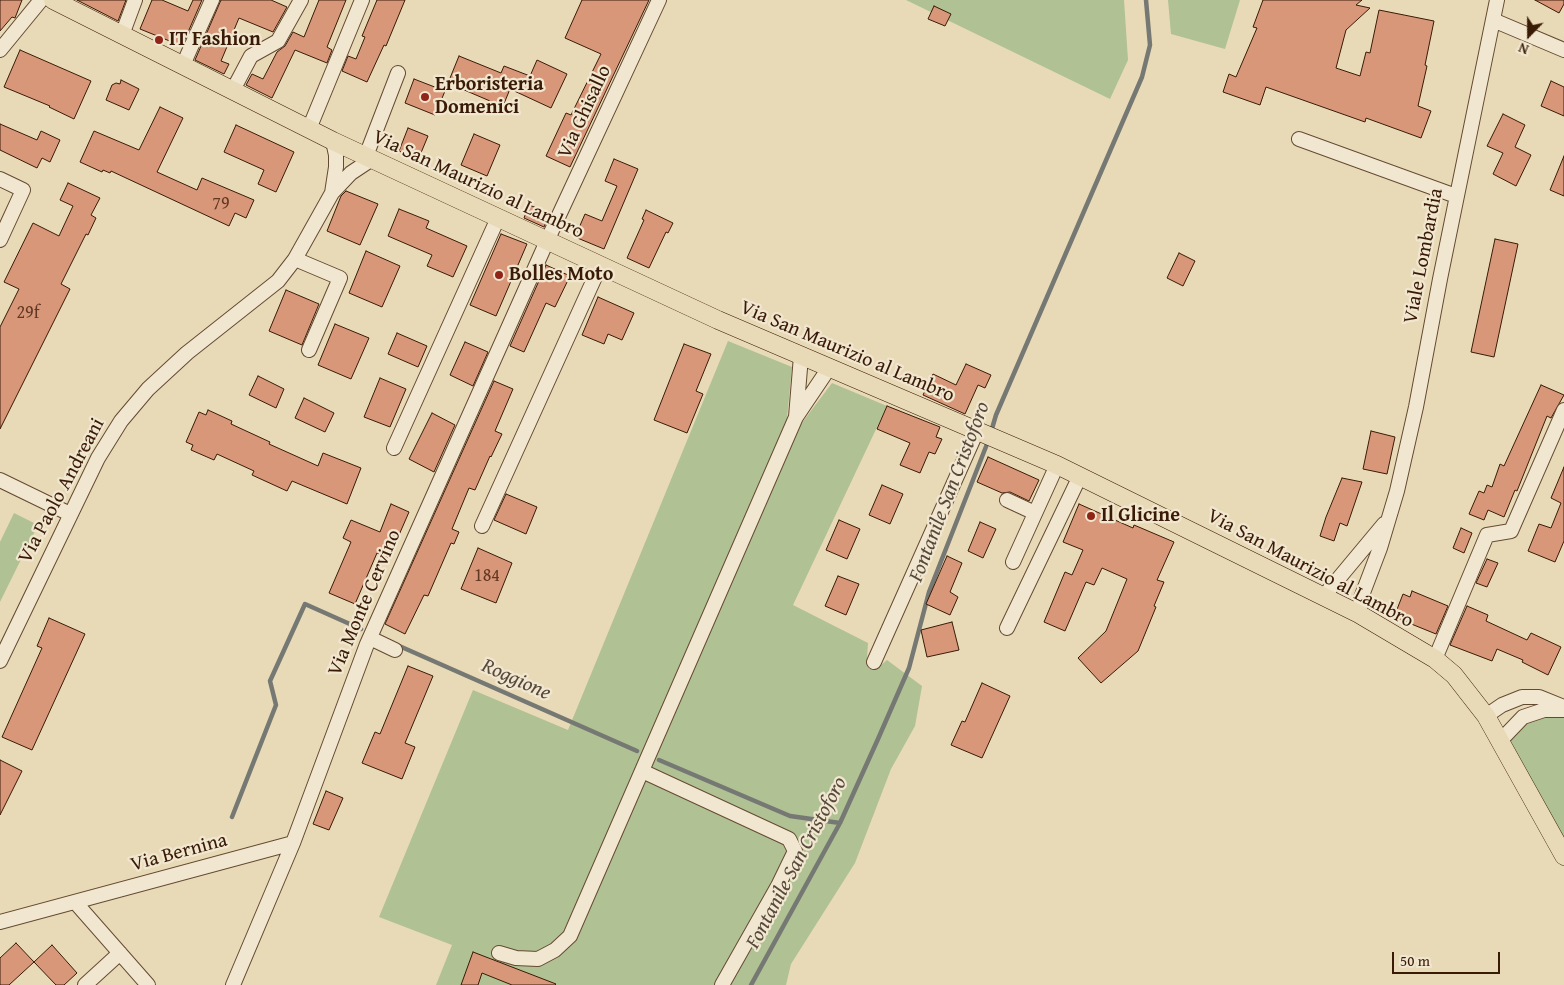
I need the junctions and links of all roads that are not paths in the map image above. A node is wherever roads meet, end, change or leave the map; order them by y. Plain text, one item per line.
1 (41, 0) edge
2 (52, 0) edge
3 (135, 0) edge
4 (212, 0) edge
5 (362, 0) edge
6 (659, 0) edge
7 (1497, 0) edge
8 (297, 1) edge
9 (1493, 20) junction
10 (122, 35) junction
11 (0, 50) edge
12 (1564, 50) edge
13 (183, 65) junction
14 (398, 73) dead end
15 (233, 90) junction
16 (309, 129) junction
17 (1299, 139) dead end
18 (333, 141) junction
19 (369, 157) junction
20 (0, 179) edge
21 (332, 193) junction
22 (1456, 196) junction
23 (498, 218) junction
24 (0, 240) edge
25 (547, 241) junction
26 (295, 258) junction
27 (600, 266) junction
28 (309, 350) dead end
29 (801, 356) junction
30 (829, 368) junction
31 (1564, 410) edge
32 (796, 417) junction
33 (986, 435) junction
34 (394, 448) dead end
35 (1057, 465) junction
36 (1080, 476) junction
37 (0, 480) edge
38 (1007, 500) dead end
39 (1035, 513) junction
40 (70, 514) junction
41 (1388, 520) junction
42 (482, 526) dead end
43 (1012, 562) dead end
44 (1324, 596) junction
45 (1360, 614) junction
46 (1007, 628) dead end
47 (370, 638) junction
48 (395, 650) dead end
49 (1, 654) edge
50 (1435, 659) junction
51 (874, 662) dead end
52 (1564, 708) edge
53 (1486, 716) junction
54 (1500, 742) junction
55 (642, 771) junction
56 (293, 843) junction
57 (1564, 856) edge
58 (75, 902) junction
59 (0, 922) edge
60 (120, 953) junction
61 (499, 953) dead end
62 (85, 985) edge
63 (148, 985) edge
64 (233, 985) edge
65 (722, 985) edge

1 - 11 street
2 - 10 main road, Via San Maurizio al Lambro
3 - 10 street
4 - 13 street
5 - 16 street
6 - 25 street, Via Ghisallo
7 - 9 street, Viale Lombardia
8 - 15 street
9 - 12 street
9 - 22 street, Viale Lombardia
10 - 13 main road, Via San Maurizio al Lambro
13 - 15 main road, Via San Maurizio al Lambro
14 - 19 street
15 - 16 main road, Via San Maurizio al Lambro
16 - 18 main road, Via San Maurizio al Lambro
17 - 22 street
18 - 19 main road, Via San Maurizio al Lambro
18 - 21 street, Via Paolo Andreani
19 - 21 street, Via Paolo Andreani
19 - 23 main road, Via San Maurizio al Lambro
20 - 24 street
21 - 26 street, Via Paolo Andreani
22 - 41 street, Viale Lombardia
23 - 25 main road, Via San Maurizio al Lambro
23 - 34 street
25 - 27 main road, Via San Maurizio al Lambro
25 - 47 street, Via Monte Cervino
26 - 28 street
26 - 40 street, Via Paolo Andreani
27 - 29 main road, Via San Maurizio al Lambro
27 - 42 street
29 - 30 main road, Via San Maurizio al Lambro
29 - 32 street
30 - 32 street
30 - 33 main road, Via San Maurizio al Lambro
31 - 50 street
32 - 55 street
33 - 35 main road, Via San Maurizio al Lambro
33 - 51 street
35 - 36 main road, Via San Maurizio al Lambro
35 - 39 street
36 - 44 main road, Via San Maurizio al Lambro
36 - 46 street
37 - 40 street
38 - 39 street
39 - 43 street
40 - 49 street, Via Paolo Andreani
41 - 44 street, Viale Lombardia
41 - 45 street, Viale Lombardia
44 - 45 main road, Via San Maurizio al Lambro
45 - 50 main road, Via San Maurizio al Lambro
47 - 48 street
47 - 56 street, Via Monte Cervino
50 - 53 main road, Via San Maurizio al Lambro
52 - 53 street
52 - 54 street
53 - 54 main road, Via San Maurizio al Lambro
54 - 57 main road, Via San Maurizio al Lambro
55 - 61 street
55 - 65 street
56 - 58 street, Via Bernina
56 - 64 street, Via Monte Cervino
58 - 59 street, Via Bernina
58 - 60 street
60 - 62 street
60 - 63 street

